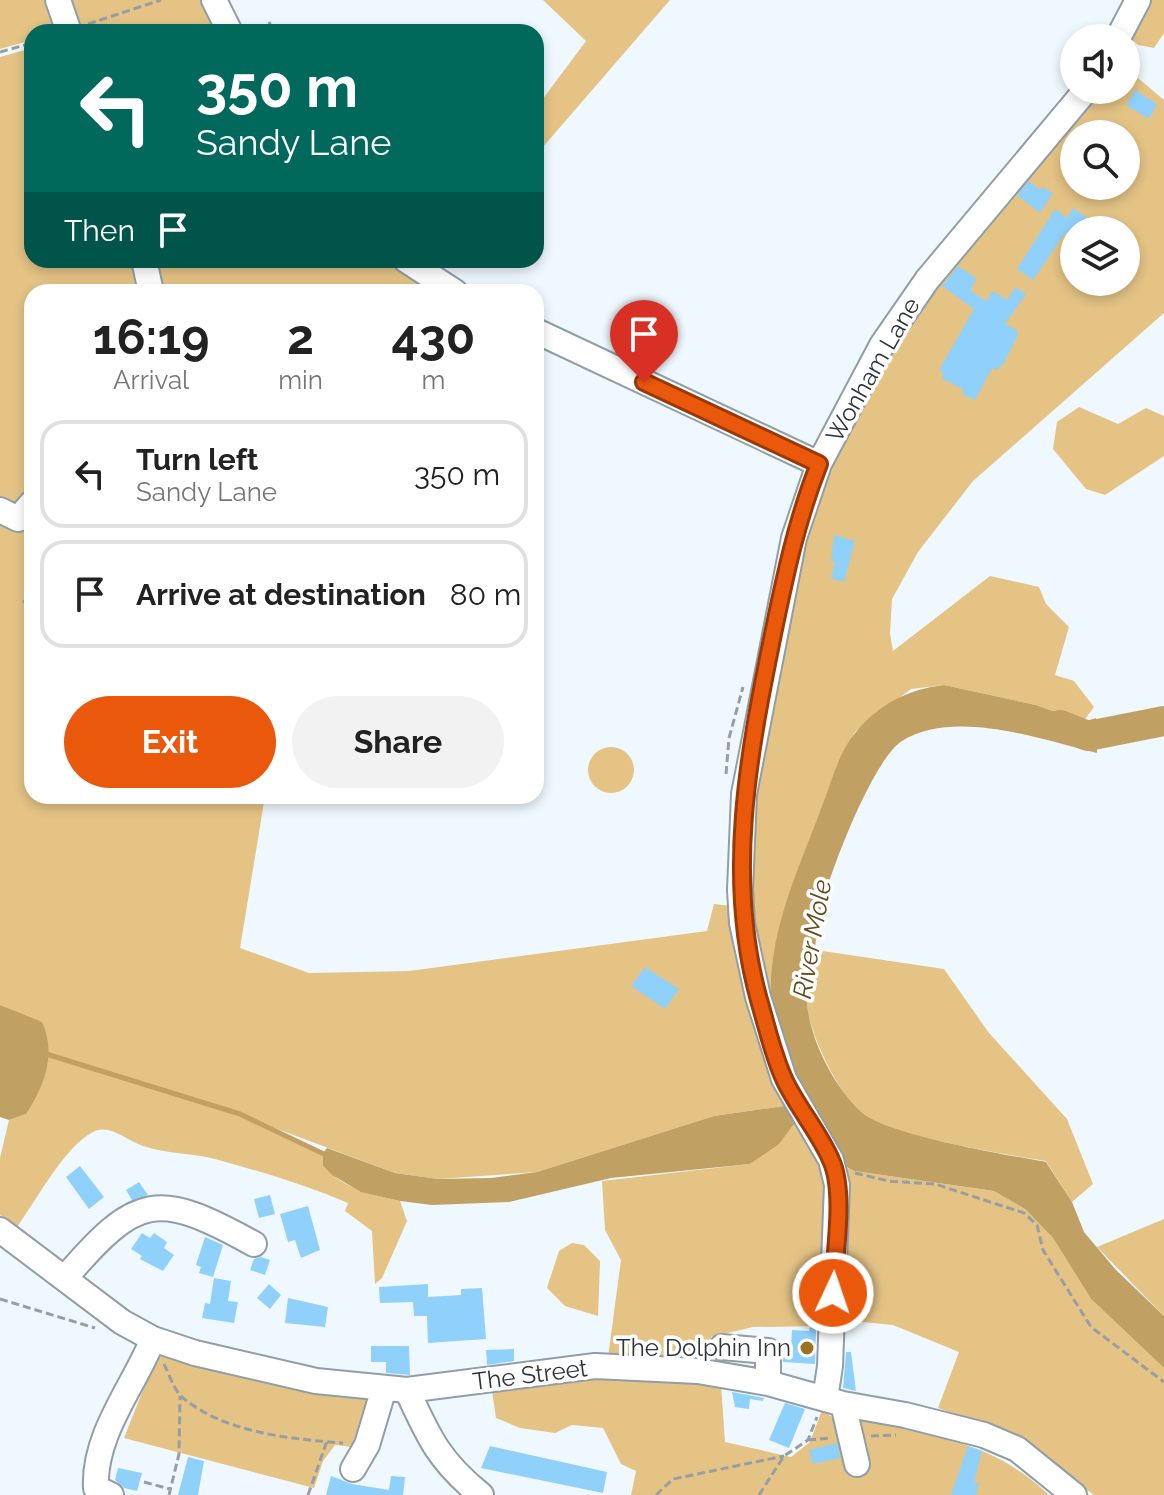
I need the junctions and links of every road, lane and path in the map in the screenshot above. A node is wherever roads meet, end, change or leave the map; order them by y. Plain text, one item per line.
1 (58, 0) edge
2 (161, 0) edge
3 (214, 0) edge
4 (1138, 0) edge
5 (67, 24) edge
6 (90, 24) edge
7 (226, 24) edge
8 (1125, 24) edge
9 (24, 45) edge
10 (0, 52) edge
11 (1074, 104) edge
12 (418, 268) edge
13 (443, 284) edge
14 (544, 335) edge
15 (819, 464) junction
16 (0, 510) edge
17 (24, 512) edge
18 (853, 1173) dead end
19 (0, 1230) edge
20 (254, 1244) dead end
21 (65, 1278) junction
22 (0, 1299) edge
23 (100, 1329) dead end
24 (153, 1339) junction
25 (722, 1347) dead end
26 (1164, 1382) edge
27 (768, 1383) junction
28 (396, 1389) junction
29 (180, 1396) junction
30 (834, 1401) junction
31 (896, 1435) dead end
32 (851, 1436) junction
33 (808, 1440) junction
34 (327, 1441) junction
35 (367, 1445) junction
36 (784, 1456) junction
37 (857, 1464) dead end
38 (353, 1469) dead end
39 (144, 1482) dead end
40 (170, 1489) junction
41 (111, 1495) edge
42 (169, 1495) edge
43 (308, 1495) edge
44 (481, 1495) edge
45 (656, 1495) edge
46 (759, 1495) edge
47 (1074, 1495) edge

1 - 5 street
2 - 6 path
3 - 7 street
4 - 8 street
9 - 10 path
11 - 15 street, Wonham Lane
12 - 13 street
14 - 15 street
15 - 30 street, Wonham Lane
16 - 17 street
18 - 26 path
19 - 21 street, The Street
20 - 21 street
21 - 24 street, The Street
22 - 23 path
24 - 28 street, The Street
24 - 29 path
24 - 41 street
25 - 27 street
27 - 28 street, The Street
27 - 30 street, The Street
28 - 35 street
28 - 44 street
29 - 34 path
29 - 40 path
30 - 32 street
30 - 33 path
30 - 47 street, The Street
31 - 32 path
32 - 33 path
32 - 37 street
33 - 36 path
34 - 35 path
34 - 43 path
35 - 38 street
36 - 45 path
36 - 46 path
39 - 40 path
40 - 42 path

